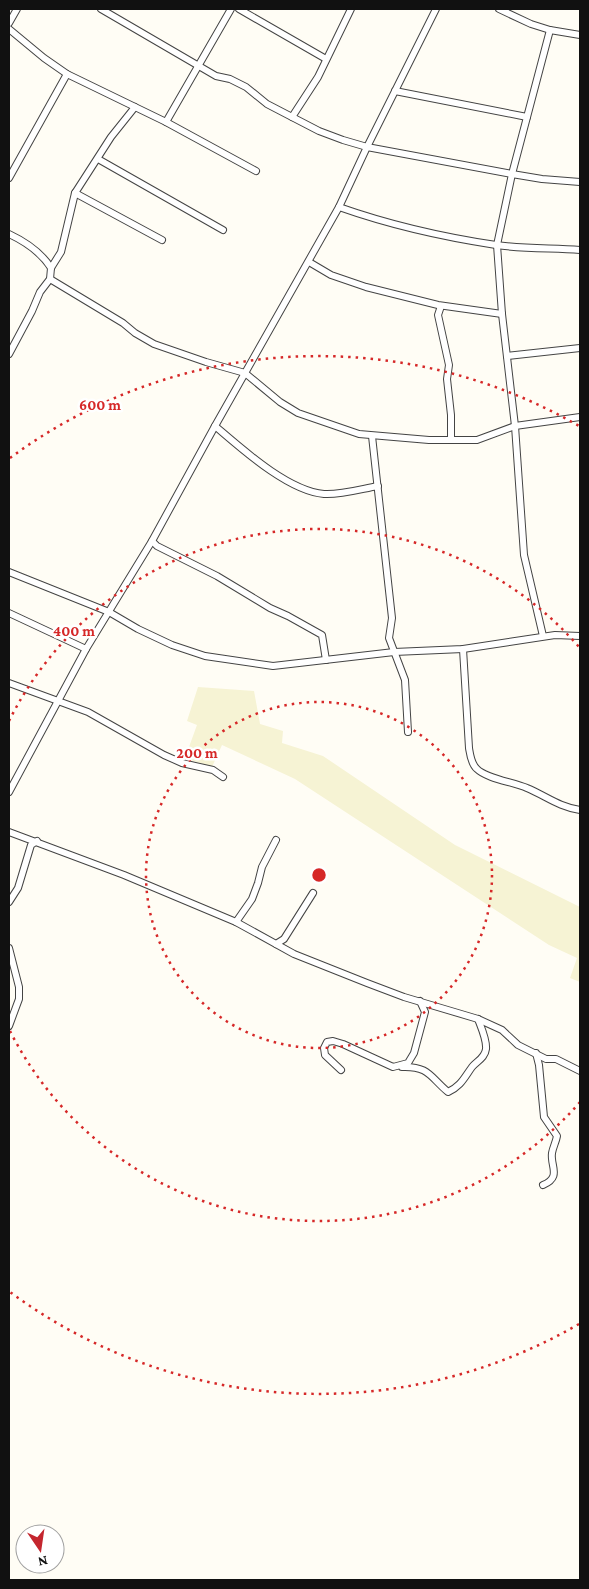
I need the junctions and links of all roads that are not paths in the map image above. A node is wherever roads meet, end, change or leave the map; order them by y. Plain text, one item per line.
1 (17, 9) edge
2 (101, 9) edge
3 (231, 9) edge
4 (238, 9) edge
5 (351, 9) edge
6 (436, 9) edge
7 (499, 9) edge
8 (9, 23) edge
9 (9, 29) edge
10 (550, 30) junction
11 (580, 35) edge
12 (326, 59) junction
13 (199, 65) junction
14 (67, 74) junction
15 (395, 91) junction
16 (134, 107) junction
17 (527, 117) junction
18 (292, 118) junction
19 (166, 122) junction
20 (367, 147) junction
21 (98, 159) junction
22 (256, 171) dead end
23 (512, 174) junction
24 (9, 178) edge
25 (580, 182) edge
26 (75, 193) junction
27 (340, 207) junction
28 (223, 230) dead end
29 (9, 234) edge
30 (162, 240) dead end
31 (497, 245) junction
32 (580, 250) edge
33 (309, 262) junction
34 (51, 268) junction
35 (50, 279) junction
36 (441, 306) junction
37 (502, 314) junction
38 (580, 348) edge
39 (9, 354) edge
40 (507, 356) junction
41 (245, 373) junction
42 (580, 417) edge
43 (215, 426) junction
44 (514, 426) junction
45 (372, 436) junction
46 (451, 440) junction
47 (378, 486) junction
48 (152, 542) junction
49 (9, 572) edge
50 (110, 612) junction
51 (9, 614) edge
52 (543, 636) junction
53 (580, 636) edge
54 (86, 649) junction
55 (463, 649) junction
56 (394, 652) junction
57 (326, 660) junction
58 (9, 683) edge
59 (58, 701) junction
60 (408, 732) dead end
61 (223, 777) dead end
62 (9, 792) edge
63 (580, 810) edge
64 (9, 832) edge
65 (276, 840) dead end
66 (37, 841) junction
67 (313, 893) dead end
68 (9, 902) edge
69 (236, 922) junction
70 (276, 944) junction
71 (9, 948) edge
72 (420, 1001) junction
73 (478, 1019) junction
74 (9, 1026) edge
75 (536, 1054) junction
76 (393, 1067) junction
77 (341, 1070) dead end
78 (580, 1071) edge
79 (544, 1186) dead end

1 - 8 street
2 - 13 street
3 - 13 street
4 - 12 street
5 - 12 street
6 - 15 street
7 - 10 street
9 - 14 street
10 - 11 street
10 - 17 street
12 - 18 street
13 - 18 street
13 - 19 street
14 - 16 street
14 - 24 street
15 - 17 street
15 - 20 street
16 - 19 street
16 - 21 street
17 - 23 street
18 - 20 street
19 - 22 street
20 - 23 street
20 - 27 street
21 - 26 street
21 - 28 street
23 - 25 street
23 - 31 street
26 - 30 street
26 - 34 street
27 - 31 street
27 - 33 street
29 - 34 street
31 - 32 street
31 - 37 street
33 - 36 street
33 - 41 street
34 - 35 street
35 - 39 street
35 - 41 street
36 - 37 street
36 - 46 street
37 - 40 street
38 - 40 street
40 - 44 street
41 - 43 street
41 - 45 street
42 - 44 street
43 - 47 street
43 - 48 street
44 - 46 street
44 - 52 street
45 - 46 street
45 - 47 street
47 - 56 street
48 - 50 street
48 - 57 street
49 - 50 street
50 - 54 street
50 - 57 street
51 - 54 street
52 - 53 street
52 - 55 street
54 - 59 street
55 - 56 street
55 - 63 street
56 - 57 street
56 - 60 street
58 - 59 street
59 - 61 street
59 - 62 street
64 - 66 street
65 - 69 street
66 - 68 street
66 - 69 street
67 - 70 street
69 - 70 street
70 - 72 street
71 - 74 street
72 - 73 street
72 - 76 street
73 - 75 street
73 - 76 street
75 - 78 street
75 - 79 street
76 - 77 street

